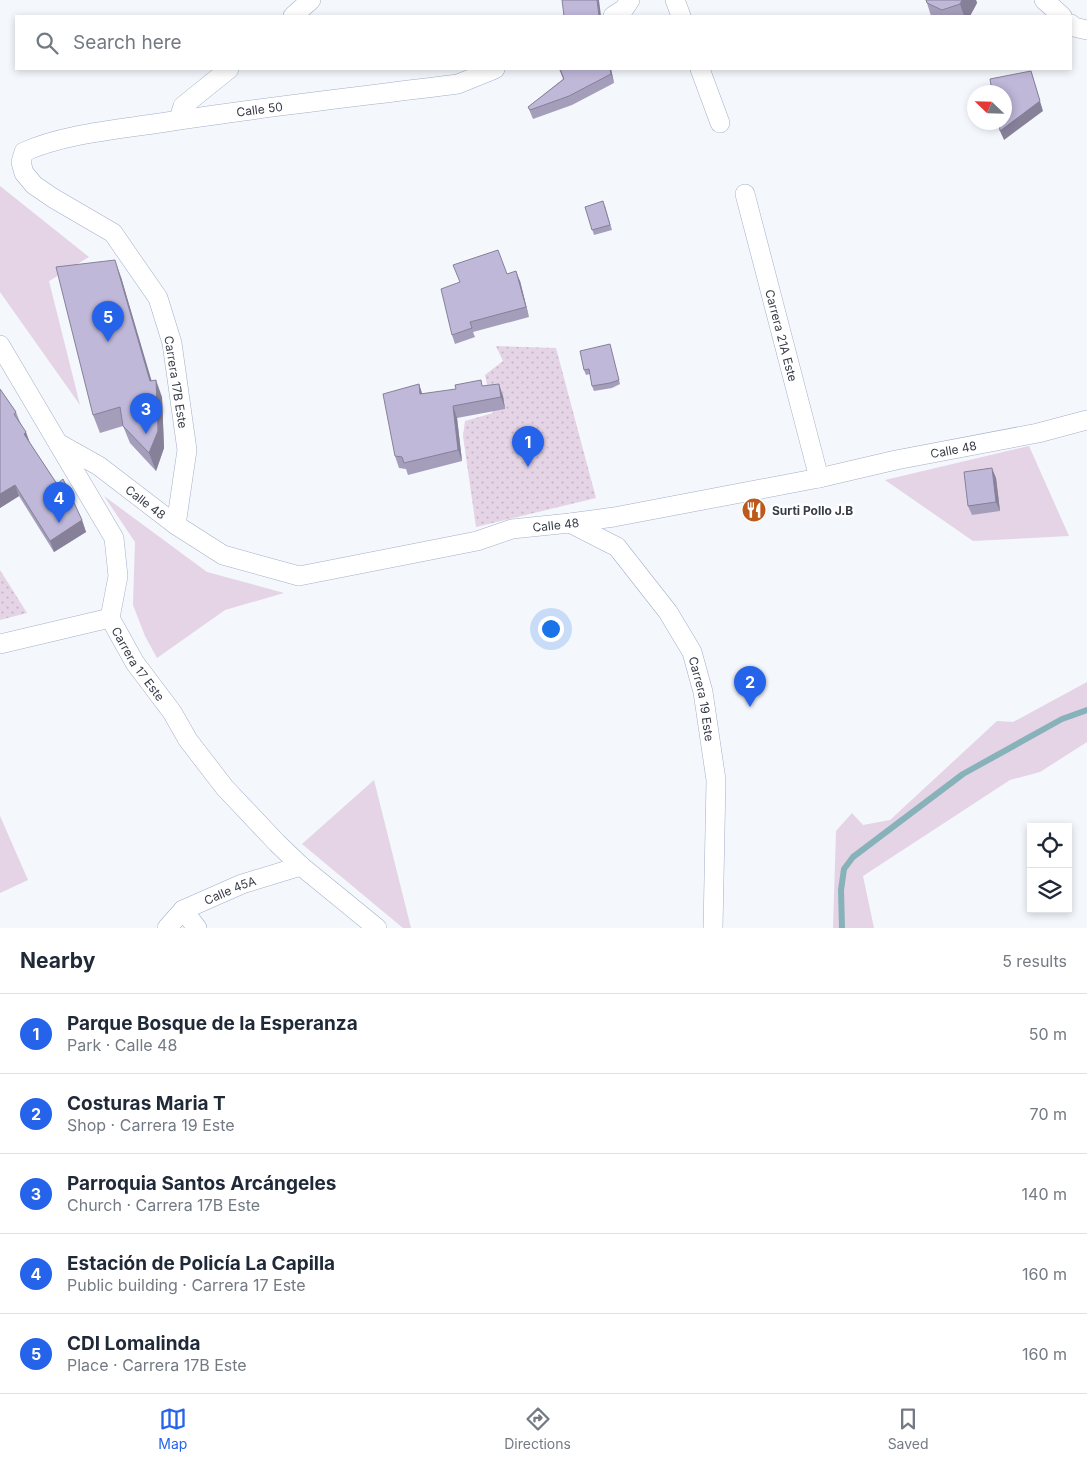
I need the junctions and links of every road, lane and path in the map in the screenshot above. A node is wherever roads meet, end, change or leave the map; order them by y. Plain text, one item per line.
1 (311, 0) edge
2 (630, 0) edge
3 (675, 0) edge
4 (1044, 0) edge
5 (294, 15) edge
6 (615, 15) edge
7 (681, 15) edge
8 (1061, 15) edge
9 (1072, 25) edge
10 (1087, 30) edge
11 (228, 70) edge
12 (493, 70) edge
13 (700, 70) edge
14 (179, 120) junction
15 (720, 123) dead end
16 (24, 152) joint
17 (745, 194) dead end
18 (0, 345) edge
19 (1087, 420) edge
20 (58, 443) junction
21 (819, 478) junction
22 (570, 523) junction
23 (176, 525) junction
24 (110, 618) junction
25 (0, 644) edge
26 (301, 866) junction
27 (183, 910) junction
28 (167, 928) edge
29 (198, 928) edge
30 (377, 928) edge
31 (713, 928) edge

1 - 5 street
2 - 6 street
3 - 7 street
4 - 8 street
9 - 10 street
11 - 14 street
12 - 14 street, Calle 50
13 - 15 street
14 - 16 street, Calle 50
16 - 23 street, Carrera 17B Este
17 - 21 street, Carrera 21A Este
18 - 20 street, Carrera 17 Este
19 - 21 street, Calle 48
20 - 23 street, Calle 48
20 - 24 street, Carrera 17 Este
21 - 22 street, Calle 48
22 - 23 street, Calle 48
22 - 31 street, Carrera 19 Este
24 - 25 street
24 - 26 street, Carrera 17 Este
26 - 27 street, Calle 45A
26 - 30 street, Carrera 17 Este
27 - 28 street, Calle 45A
27 - 29 street

